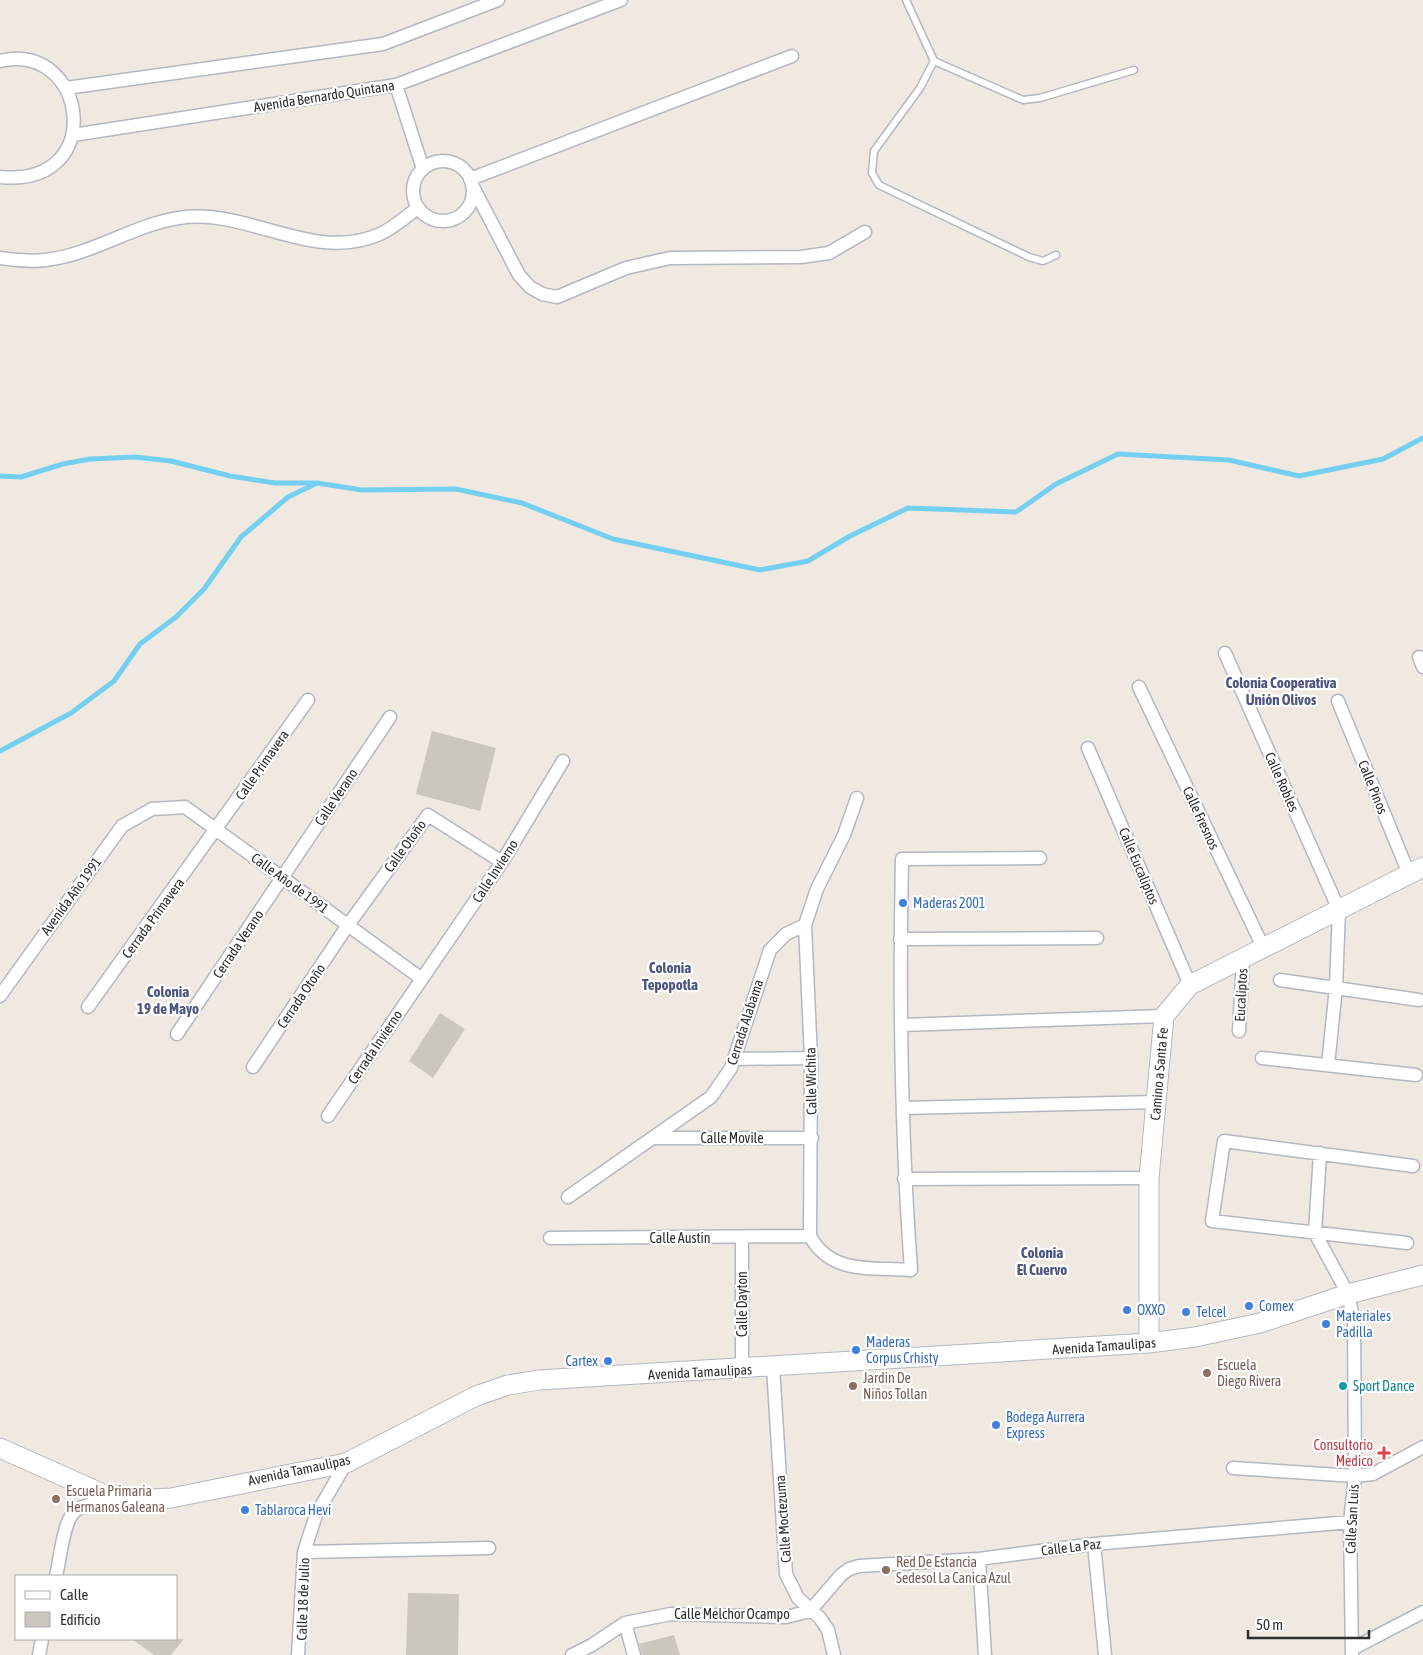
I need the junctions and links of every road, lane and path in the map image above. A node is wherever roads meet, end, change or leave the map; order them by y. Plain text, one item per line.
1 (498, 0) edge
2 (621, 0) edge
3 (906, 0) edge
4 (792, 56) dead end
5 (0, 61) edge
6 (934, 61) junction
7 (1134, 70) dead end
8 (396, 85) junction
9 (66, 88) junction
10 (73, 135) junction
11 (423, 169) junction
12 (0, 177) edge
13 (471, 182) junction
14 (418, 208) junction
15 (865, 232) dead end
16 (1056, 255) dead end
17 (0, 258) edge
18 (1225, 653) dead end
19 (1139, 687) dead end
20 (308, 700) dead end
21 (1338, 701) dead end
22 (390, 717) dead end
23 (1088, 748) dead end
24 (563, 761) dead end
25 (857, 798) dead end
26 (152, 809) joint
27 (217, 830) junction
28 (1040, 858) dead end
29 (502, 862) junction
30 (1416, 870) edge
31 (283, 878) junction
32 (1339, 910) junction
33 (348, 925) junction
34 (804, 925) junction
35 (1097, 938) dead end
36 (900, 939) junction
37 (1264, 949) junction
38 (1243, 959) junction
39 (422, 979) junction
40 (1280, 980) dead end
41 (1190, 985) junction
42 (1336, 987) junction
43 (0, 996) edge
44 (1419, 1000) dead end
45 (88, 1007) dead end
46 (1164, 1016) junction
47 (902, 1025) junction
48 (1239, 1031) dead end
49 (177, 1034) dead end
50 (811, 1058) junction
51 (1262, 1058) dead end
52 (734, 1059) junction
53 (1328, 1065) junction
54 (253, 1067) dead end
55 (1416, 1075) dead end
56 (1157, 1102) junction
57 (904, 1108) junction
58 (328, 1116) dead end
59 (652, 1138) junction
60 (812, 1138) junction
61 (1320, 1153) junction
62 (1413, 1166) dead end
63 (1149, 1178) junction
64 (904, 1180) junction
65 (568, 1197) dead end
66 (1316, 1233) junction
67 (810, 1236) junction
68 (550, 1238) dead end
69 (742, 1238) junction
70 (1407, 1243) dead end
71 (1423, 1275) edge
72 (1348, 1294) junction
73 (1149, 1343) junction
74 (773, 1367) junction
75 (742, 1369) junction
76 (1423, 1447) edge
77 (0, 1448) edge
78 (346, 1463) junction
79 (1233, 1468) dead end
80 (1355, 1476) junction
81 (104, 1494) junction
82 (1350, 1522) junction
83 (1094, 1544) junction
84 (489, 1548) dead end
85 (304, 1552) junction
86 (979, 1560) junction
87 (56, 1575) edge
88 (810, 1611) junction
89 (1423, 1612) edge
90 (625, 1623) junction
91 (42, 1640) edge
92 (1352, 1652) edge
93 (38, 1655) edge
94 (298, 1655) edge
95 (572, 1655) edge
96 (634, 1655) edge
97 (834, 1655) edge
98 (985, 1655) edge
99 (1105, 1655) edge

1 - 9 street
2 - 8 street, Avenida Bernardo Quintana
3 - 6 lane
4 - 13 street
5 - 9 street
6 - 7 lane
6 - 16 lane
8 - 10 street, Avenida Bernardo Quintana
8 - 11 street
9 - 10 street
10 - 12 street
11 - 13 street
11 - 14 street
13 - 14 street
13 - 15 street
14 - 17 street
18 - 32 street, Calle Robles
19 - 37 street, Calle Fresnos
20 - 27 street, Calle Primavera
21 - 30 street, Calle Pinos
22 - 31 street, Calle Verano
23 - 41 street, Calle Eucaliptos
24 - 29 street, Calle Invierno
25 - 34 street
26 - 27 street, Calle Año de 1991
26 - 43 street, Avenida Año 1991
27 - 31 street, Calle Año de 1991
27 - 45 street, Cerrada Primavera
28 - 36 street
29 - 33 street, Calle Otoño
29 - 39 street, Calle Invierno
30 - 32 street, Camino a Santa Fe
31 - 33 street, Calle Año de 1991
31 - 49 street, Cerrada Verano
32 - 37 street, Camino a Santa Fe
32 - 42 street
33 - 39 street, Calle Año de 1991
33 - 54 street, Cerrada Otoño
34 - 50 street, Calle Wichita
34 - 52 street, Cerrada Alabama
35 - 36 street
36 - 47 street
37 - 38 street, Camino a Santa Fe
38 - 41 street, Camino a Santa Fe
38 - 48 street, Eucaliptos
39 - 58 street, Cerrada Invierno
40 - 42 street
41 - 46 street, Camino a Santa Fe
42 - 44 street
42 - 53 street
46 - 47 street
46 - 56 street, Camino a Santa Fe
47 - 57 street
50 - 52 street
50 - 60 street, Calle Wichita
51 - 53 street
52 - 59 street, Cerrada Alabama
53 - 55 street
56 - 57 street
56 - 63 street, Camino a Santa Fe
57 - 64 street
59 - 60 street, Calle Movile
59 - 65 street, Cerrada Alabama
60 - 67 street, Calle Wichita
61 - 62 street
61 - 66 street
61 - 66 street
63 - 64 street
63 - 73 street, Camino a Santa Fe
64 - 67 street
66 - 70 street
66 - 72 street, Calle San Luis
67 - 69 street, Calle Austin
68 - 69 street, Calle Austin
69 - 75 street, Calle Dayton
71 - 72 street, Avenida Tamaulipas
72 - 73 street, Avenida Tamaulipas
72 - 80 street, Calle San Luis
73 - 74 street, Avenida Tamaulipas
74 - 75 street, Avenida Tamaulipas
74 - 88 street, Calle Moctezuma
75 - 78 street, Avenida Tamaulipas
76 - 80 street
77 - 81 street, Avenida Tamaulipas
78 - 81 street, Avenida Tamaulipas
78 - 85 street, Calle 18 de Julio
79 - 80 street
80 - 82 street, Calle San Luis
81 - 87 street
82 - 83 street, Calle La Paz
82 - 92 street, Calle San Luis
83 - 86 street, Calle La Paz
83 - 99 street
84 - 85 street
85 - 94 street, Calle 18 de Julio
86 - 88 street, Calle La Paz
86 - 98 street
88 - 90 street, Calle Melchor Ocampo
88 - 97 street, Calle Moctezuma
89 - 92 street
90 - 95 street, Calle Melchor Ocampo
90 - 96 street
91 - 93 street

